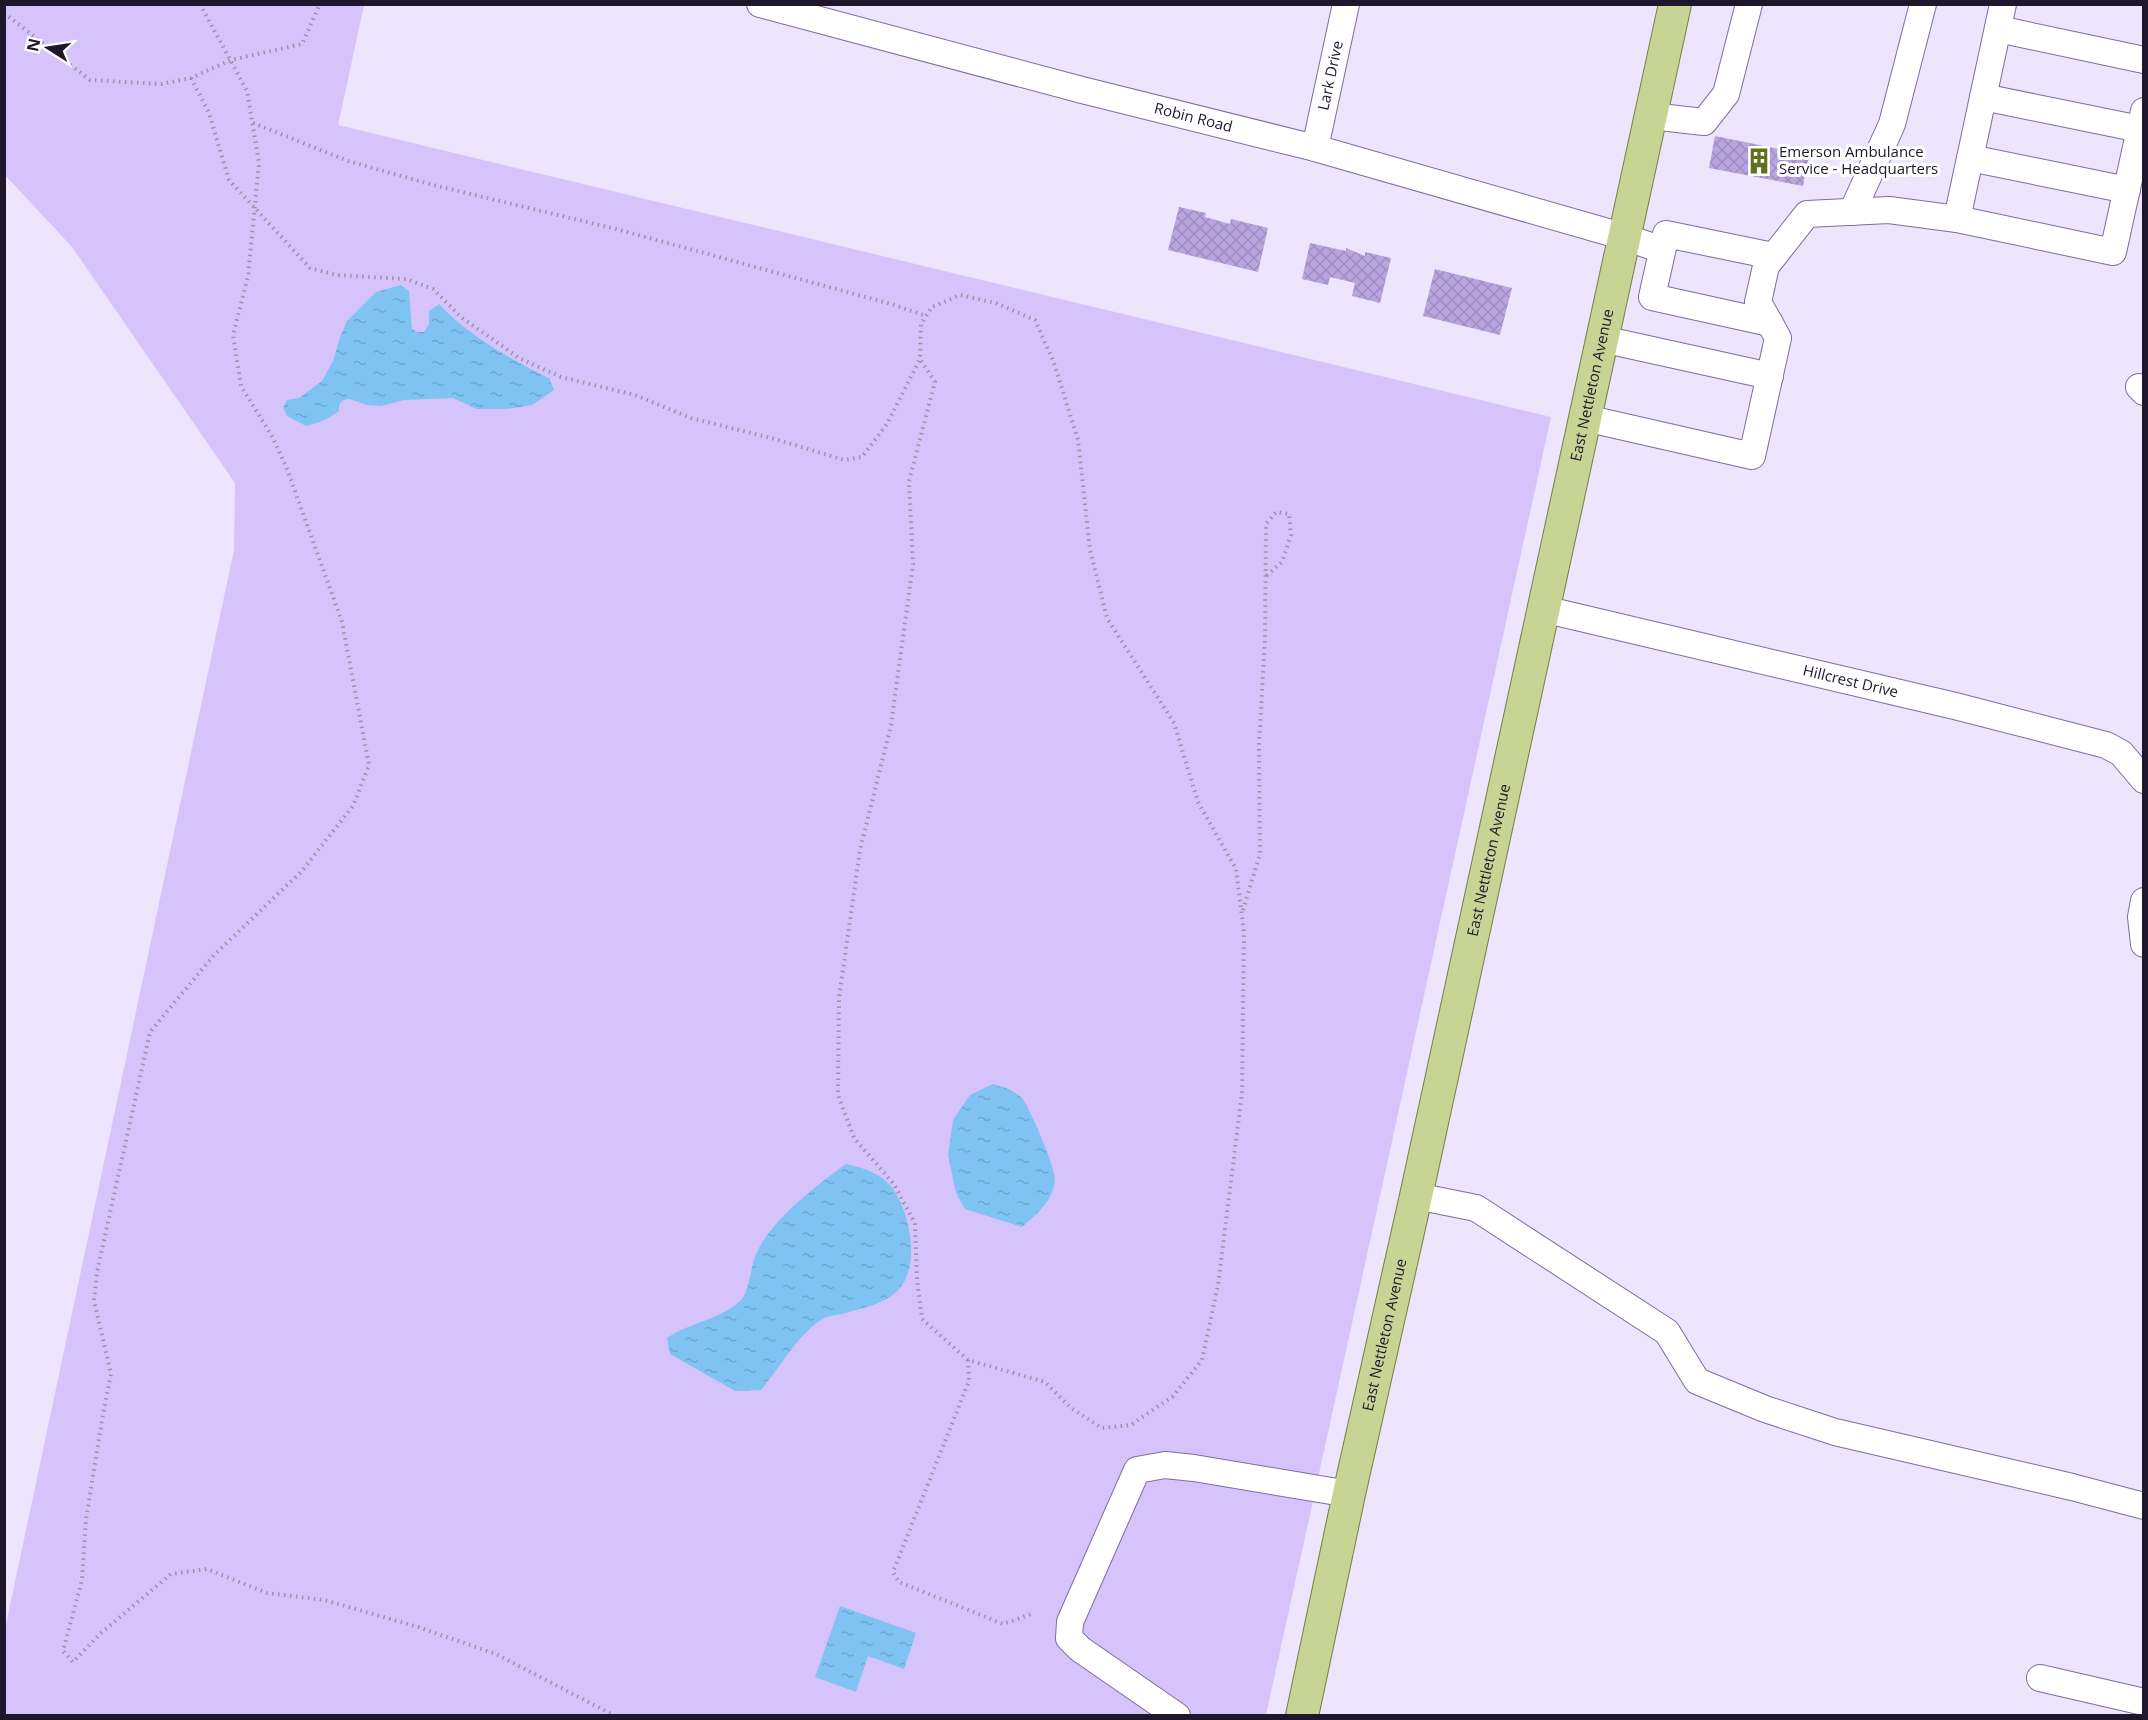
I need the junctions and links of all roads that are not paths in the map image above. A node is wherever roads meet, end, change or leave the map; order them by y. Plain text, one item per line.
1 (760, 4) edge
2 (1346, 4) edge
3 (1675, 4) edge
4 (1749, 4) edge
5 (1923, 4) edge
6 (2003, 4) edge
7 (1998, 29) junction
8 (2144, 60) edge
9 (1983, 97) junction
10 (1651, 116) junction
11 (2142, 120) edge
12 (1315, 148) junction
13 (1970, 158) junction
14 (2127, 190) junction
15 (1852, 212) junction
16 (1957, 219) junction
17 (1625, 237) junction
18 (1662, 250) junction
19 (1773, 256) junction
20 (1770, 323) junction
21 (1602, 339) junction
22 (1770, 376) junction
23 (1585, 418) junction
24 (1544, 609) junction
25 (2144, 780) edge
26 (2144, 901) edge
27 (2144, 944) edge
28 (1416, 1196) junction
29 (1349, 1494) junction
30 (2144, 1506) edge
31 (2040, 1678) dead end
32 (2144, 1702) edge
33 (1177, 1716) edge
34 (1302, 1716) edge

1 - 12 street, Robin Road
2 - 12 street, Lark Drive
3 - 10 main road, East Nettleton Avenue
4 - 10 street
5 - 15 street
6 - 7 street
7 - 8 street
7 - 9 street
9 - 11 street
9 - 13 street
10 - 17 main road, East Nettleton Avenue
11 - 14 street
12 - 17 street, Robin Road
13 - 14 street
13 - 16 street
14 - 16 street
15 - 16 street
15 - 19 street
17 - 18 street, Robin Road
17 - 21 main road, East Nettleton Avenue
18 - 19 street
18 - 20 street
19 - 20 street
20 - 22 street
21 - 22 street
21 - 23 main road, East Nettleton Avenue
22 - 23 street
23 - 24 main road, East Nettleton Avenue
24 - 25 street, Hillcrest Drive
24 - 28 main road, East Nettleton Avenue
26 - 27 street
28 - 29 main road, East Nettleton Avenue
28 - 30 street
29 - 33 street
29 - 34 main road, East Nettleton Avenue
31 - 32 street

